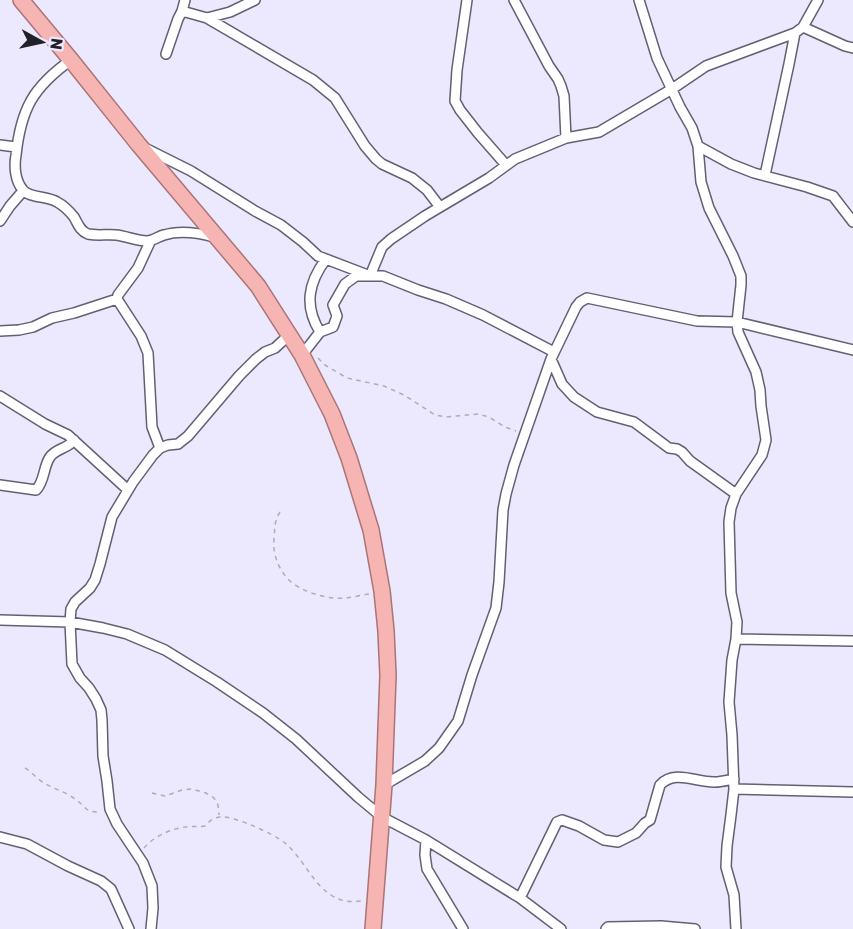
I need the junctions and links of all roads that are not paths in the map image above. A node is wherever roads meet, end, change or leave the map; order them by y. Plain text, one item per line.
1 (21, 0) edge
2 (185, 0) edge
3 (255, 0) edge
4 (467, 0) edge
5 (514, 0) edge
6 (639, 0) edge
7 (818, 0) edge
8 (182, 11) junction
9 (207, 18) junction
10 (803, 27) junction
11 (795, 33) junction
12 (853, 48) edge
13 (166, 54) dead end
14 (72, 60) junction
15 (672, 89) junction
16 (566, 138) junction
17 (0, 145) edge
18 (140, 145) junction
19 (698, 146) junction
20 (16, 147) junction
21 (506, 165) junction
22 (765, 175) junction
23 (23, 191) junction
24 (440, 207) junction
25 (0, 220) edge
26 (853, 222) edge
27 (218, 237) junction
28 (150, 242) junction
29 (326, 259) junction
30 (370, 276) junction
31 (117, 299) junction
32 (737, 322) junction
33 (0, 331) edge
34 (320, 332) junction
35 (289, 335) junction
36 (853, 350) edge
37 (305, 351) junction
38 (552, 355) junction
39 (0, 396) edge
40 (74, 440) junction
41 (160, 448) junction
42 (0, 485) edge
43 (128, 490) junction
44 (736, 494) junction
45 (0, 620) edge
46 (70, 622) junction
47 (736, 639) junction
48 (853, 641) edge
49 (734, 784) junction
50 (384, 785) junction
51 (853, 792) edge
52 (382, 817) junction
53 (0, 837) edge
54 (426, 840) junction
55 (520, 897) junction
56 (129, 929) edge
57 (151, 929) edge
58 (373, 929) edge
59 (463, 929) edge
60 (561, 929) edge
61 (606, 929) edge
62 (695, 929) edge
63 (736, 929) edge

1 - 14 highway
2 - 8 street
3 - 9 street
4 - 21 street
5 - 16 street
6 - 15 street
7 - 10 street
8 - 9 street
8 - 13 street
9 - 24 street
10 - 11 street
10 - 12 street
11 - 15 street
11 - 22 street
14 - 18 highway
14 - 20 street
15 - 16 street
15 - 19 street
16 - 21 street
17 - 20 street
18 - 27 highway
18 - 29 street
19 - 22 street
19 - 32 street
20 - 23 street
21 - 24 street
22 - 26 street
23 - 25 street
23 - 28 street
24 - 30 street
27 - 28 street
27 - 35 highway
28 - 31 street
29 - 30 street
29 - 34 street
30 - 34 street
30 - 38 street
31 - 33 street
31 - 41 street
32 - 36 street
32 - 38 street
32 - 44 street
34 - 37 street
35 - 37 highway
35 - 41 street
37 - 50 highway
38 - 44 street
38 - 50 street
39 - 40 street
40 - 42 street
40 - 43 street
41 - 43 street
43 - 46 street
44 - 47 street
45 - 46 street
46 - 52 street
46 - 57 street
47 - 48 street
47 - 49 street
49 - 51 street
49 - 55 street
49 - 63 street
50 - 52 highway
52 - 54 street
52 - 58 highway
53 - 56 street
54 - 55 street
54 - 59 street
55 - 60 street
61 - 62 street

